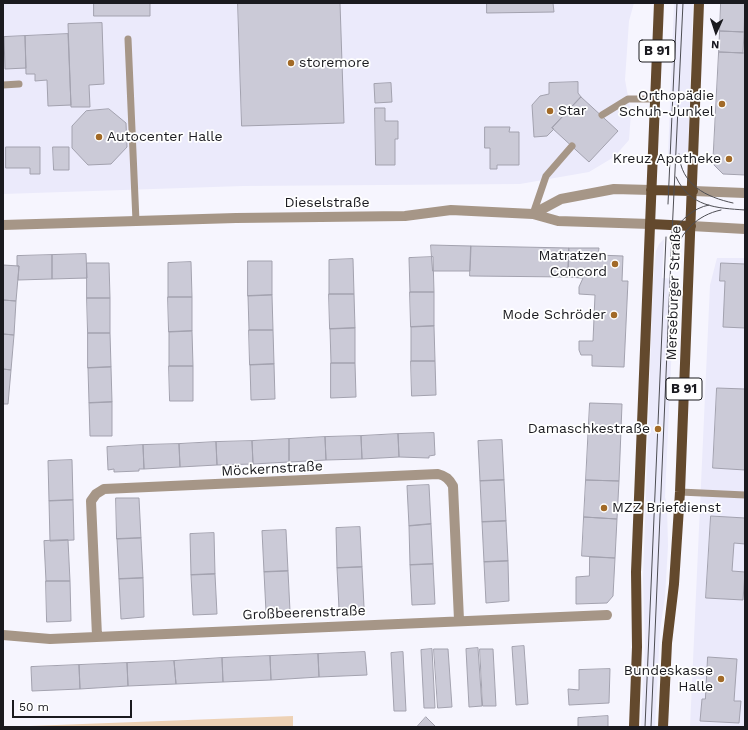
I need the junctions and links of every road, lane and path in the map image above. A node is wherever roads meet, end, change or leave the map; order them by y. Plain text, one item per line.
1 (659, 3) edge
2 (699, 3) edge
3 (128, 39) dead end
4 (19, 84) dead end
5 (3, 85) edge
6 (654, 99) junction
7 (602, 115) dead end
8 (572, 146) dead end
9 (651, 190) junction
10 (692, 191) junction
11 (745, 193) edge
12 (533, 214) junction
13 (136, 221) junction
14 (650, 224) junction
15 (3, 225) edge
16 (691, 226) junction
17 (745, 229) edge
18 (680, 492) junction
19 (745, 495) edge
20 (607, 615) dead end
21 (459, 620) junction
22 (3, 635) edge
23 (97, 636) junction
24 (634, 727) edge
25 (663, 727) edge

1 - 6 main road, Merseburger Straße / B 91
2 - 10 main road, Merseburger Straße / B 91
3 - 13 lane
4 - 5 lane
6 - 7 lane
6 - 9 main road, Merseburger Straße / B 91
8 - 12 lane
9 - 10 main road
9 - 12 street
9 - 14 main road, Merseburger Straße / B 91
10 - 11 street
10 - 16 main road, Merseburger Straße / B 91
12 - 13 street, Dieselstraße
12 - 14 street, Dieselstraße
13 - 15 street, Dieselstraße
14 - 16 main road
14 - 24 main road, Merseburger Straße / B 91
16 - 17 street
16 - 18 main road, Merseburger Straße / B 91
18 - 19 lane
18 - 25 main road, Merseburger Straße / B 91
20 - 21 street, Großbeerenstraße
21 - 23 street, Großbeerenstraße
21 - 23 street, Möckernstraße
22 - 23 street, Großbeerenstraße

